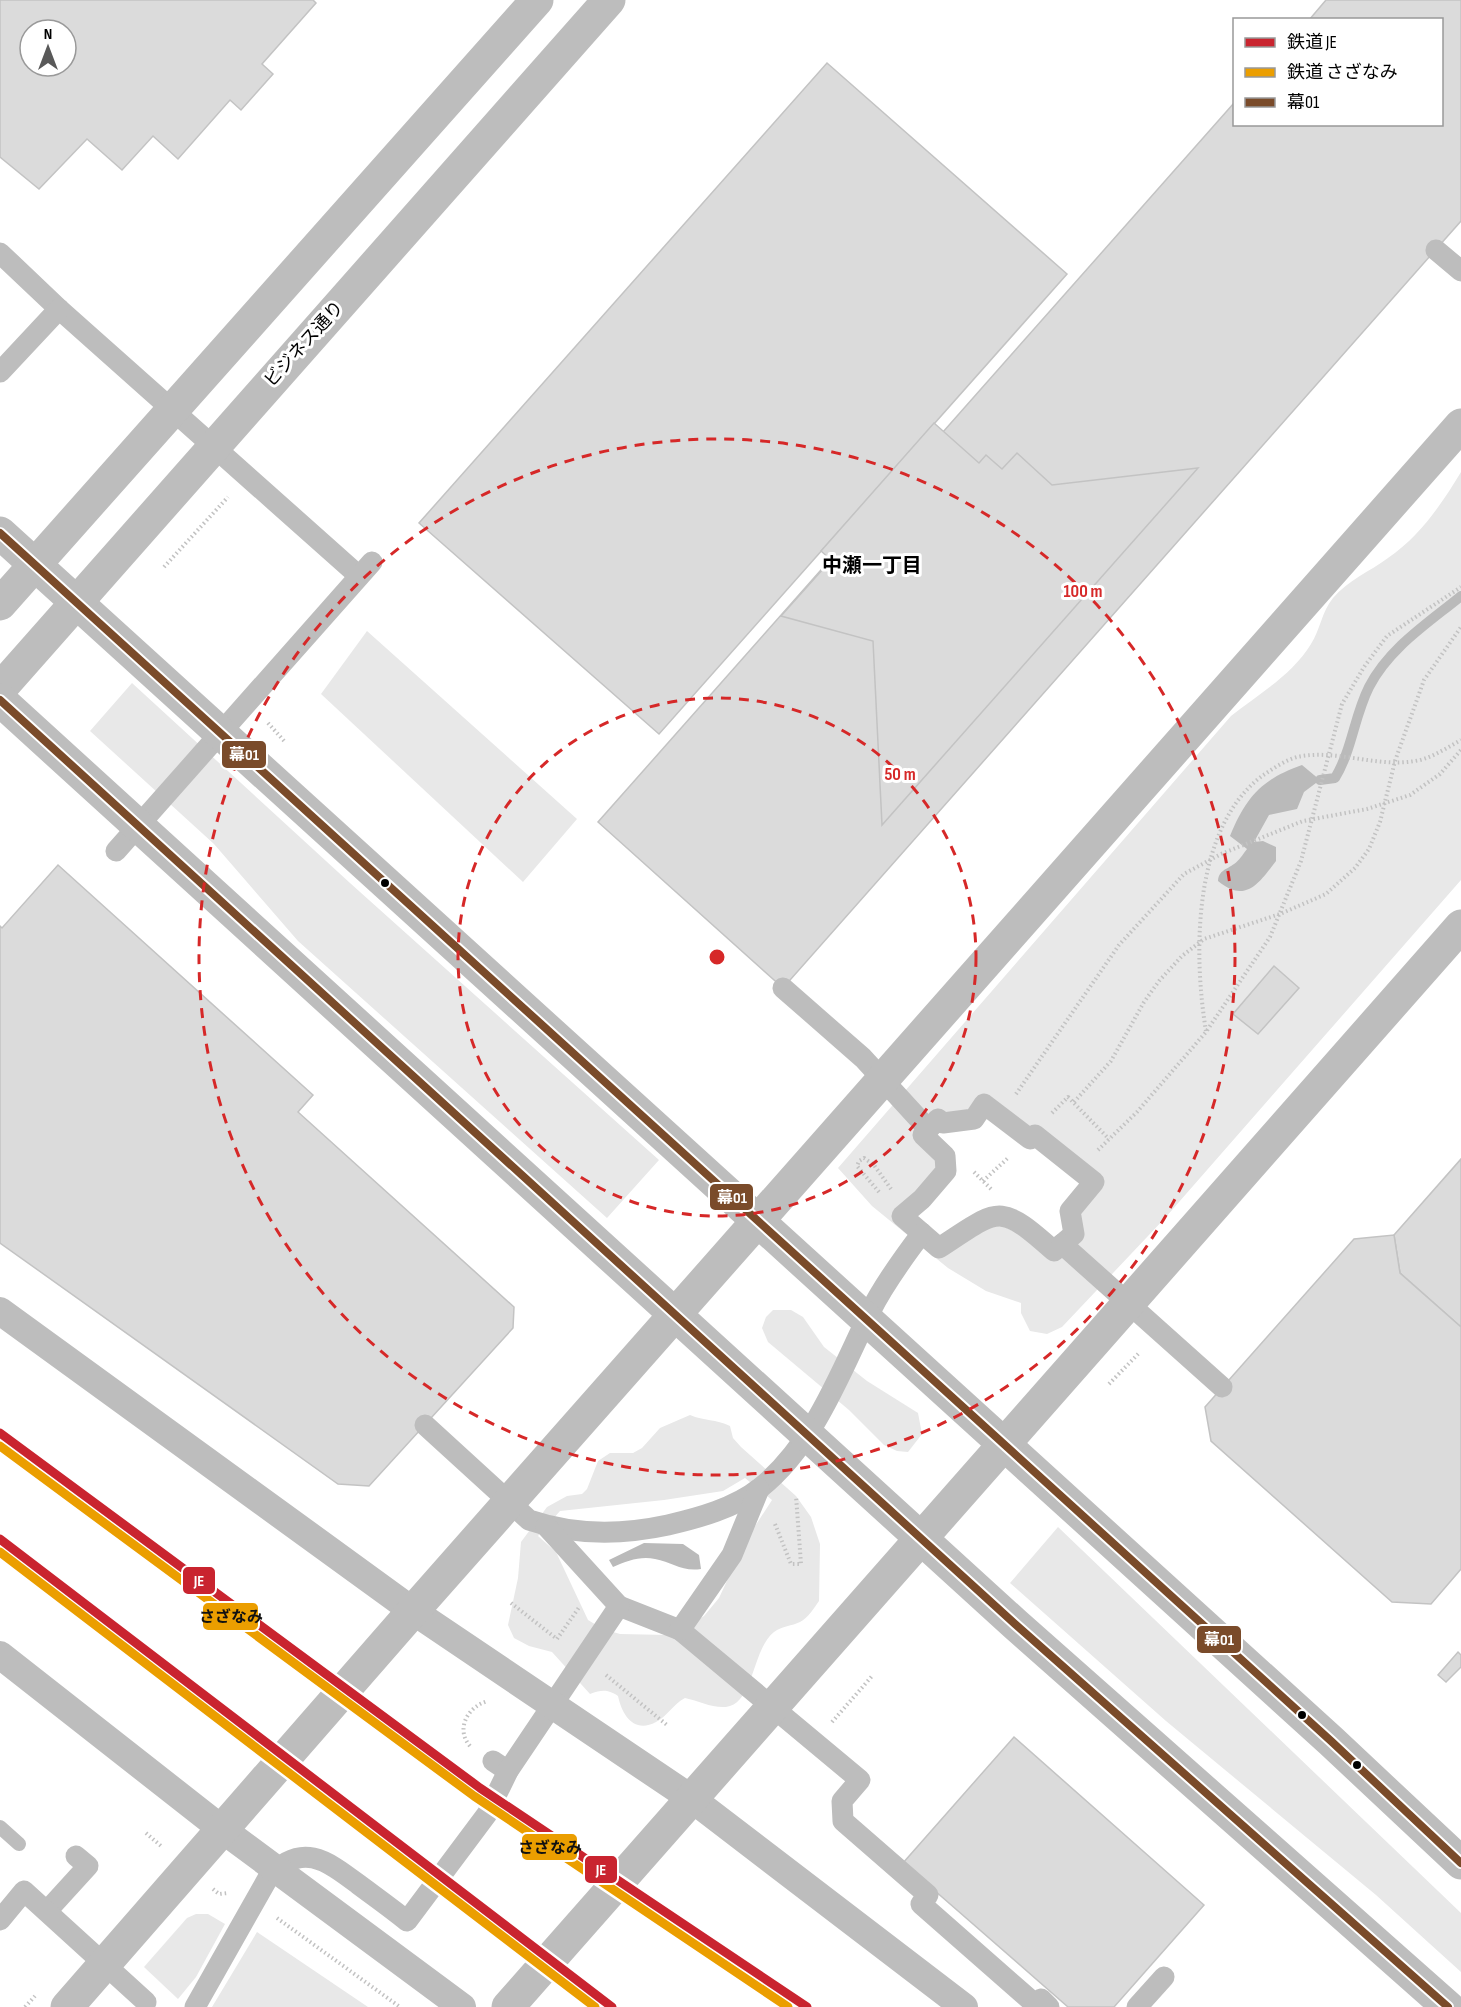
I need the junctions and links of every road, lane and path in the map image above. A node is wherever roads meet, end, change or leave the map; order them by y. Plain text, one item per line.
1 (537, 0) edge
2 (609, 0) edge
3 (1436, 249) dead end
4 (0, 253) edge
5 (1461, 270) edge
6 (59, 309) junction
7 (0, 372) edge
8 (1461, 425) edge
9 (247, 476) junction
10 (0, 533) edge
11 (35, 564) junction
12 (164, 567) dead end
13 (1461, 587) edge
14 (76, 600) junction
15 (0, 604) edge
16 (1461, 627) edge
17 (0, 689) edge
18 (0, 700) edge
19 (1461, 740) edge
20 (1461, 750) edge
21 (1329, 755) junction
22 (1395, 761) junction
23 (1384, 803) junction
24 (1314, 819) junction
25 (116, 851) dead end
26 (1212, 859) junction
27 (1280, 914) junction
28 (1461, 926) edge
29 (1199, 943) junction
30 (783, 988) dead end
31 (1206, 1032) junction
32 (1074, 1102) dead end
33 (1001, 1116) junction
34 (928, 1129) junction
35 (967, 1166) dead end
36 (1080, 1169) junction
37 (893, 1191) dead end
38 (879, 1192) dead end
39 (1001, 1198) dead end
40 (758, 1221) junction
41 (922, 1233) junction
42 (1062, 1244) junction
43 (0, 1311) edge
44 (675, 1315) junction
45 (1160, 1331) junction
46 (1109, 1384) dead end
47 (1222, 1387) dead end
48 (425, 1425) dead end
49 (1005, 1444) junction
50 (759, 1489) junction
51 (796, 1496) dead end
52 (771, 1516) dead end
53 (546, 1526) junction
54 (922, 1538) junction
55 (512, 1603) dead end
56 (580, 1606) dead end
57 (619, 1606) junction
58 (413, 1611) junction
59 (680, 1630) junction
60 (0, 1655) edge
61 (601, 1670) dead end
62 (873, 1675) dead end
63 (531, 1722) junction
64 (667, 1725) dead end
65 (816, 1741) junction
66 (500, 1766) junction
67 (692, 1799) junction
68 (0, 1827) edge
69 (223, 1830) junction
70 (19, 1844) dead end
71 (76, 1856) dead end
72 (1461, 1863) edge
73 (238, 1890) dead end
74 (219, 1894) dead end
75 (47, 1911) junction
76 (267, 1911) dead end
77 (0, 1920) edge
78 (1164, 1977) dead end
79 (146, 2002) dead end
80 (67, 2007) edge
81 (195, 2007) edge
82 (400, 2007) edge
83 (462, 2007) edge
84 (508, 2007) edge
85 (964, 2007) edge
86 (1049, 2007) edge
87 (1137, 2007) edge
88 (1448, 2007) edge

1 - 11 street
2 - 14 street, ビジネス通り
3 - 5 street
4 - 6 street
6 - 7 street
6 - 9 street
8 - 40 street
9 - 12 path
9 - 25 street
10 - 11 street
11 - 14 street
11 - 15 street
13 - 21 path
14 - 17 street, ビジネス通り
14 - 40 street
16 - 22 path
18 - 44 street
19 - 22 path
20 - 23 path
21 - 22 path
21 - 24 path
21 - 26 path
22 - 23 path
23 - 24 path
23 - 27 path
24 - 26 path
24 - 27 path
26 - 29 path
26 - 33 path
27 - 29 path
27 - 31 path
28 - 49 street
29 - 31 path
29 - 32 path
30 - 34 street
31 - 36 path
33 - 34 street
33 - 36 street
34 - 41 street
35 - 39 path
36 - 42 street
37 - 38 path
40 - 44 street
40 - 49 street
41 - 42 street
41 - 50 street
42 - 45 street
43 - 58 street
44 - 54 street
44 - 58 street
45 - 46 path
45 - 47 street
48 - 53 street
49 - 54 street
49 - 72 street
50 - 53 street
50 - 59 street
51 - 52 path
53 - 57 street
54 - 67 street
54 - 88 street
55 - 56 path
57 - 59 street
57 - 63 street
58 - 67 street
58 - 69 street
59 - 65 street
60 - 69 street
61 - 64 path
62 - 65 path
63 - 66 street
63 - 66 path
65 - 86 street
66 - 81 street
67 - 84 street
67 - 85 street
68 - 70 lane
69 - 80 street
69 - 83 street
71 - 75 street
73 - 74 path
75 - 77 street
75 - 79 street
76 - 82 path
78 - 87 street

